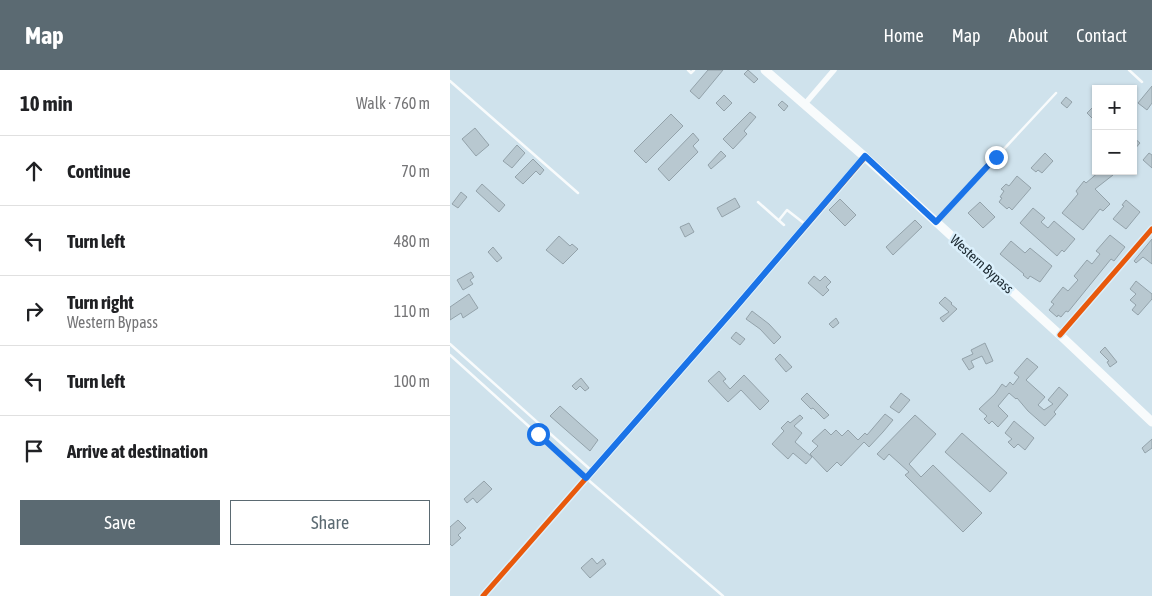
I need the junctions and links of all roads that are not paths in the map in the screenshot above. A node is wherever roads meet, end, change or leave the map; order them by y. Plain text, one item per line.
1 (688, 70) edge
2 (694, 70) edge
3 (765, 70) edge
4 (834, 70) edge
5 (1129, 70) edge
6 (450, 81) edge
7 (1142, 82) dead end
8 (1056, 93) dead end
9 (804, 105) junction
10 (865, 156) junction
11 (578, 193) dead end
12 (758, 202) dead end
13 (779, 220) junction
14 (936, 222) junction
15 (784, 225) dead end
16 (806, 225) junction
17 (1152, 229) edge
18 (1060, 335) junction
19 (450, 344) edge
20 (450, 355) edge
21 (1152, 422) edge
22 (592, 470) junction
23 (586, 478) junction
24 (484, 596) edge
25 (723, 596) edge

1 - 2 lane
3 - 9 main road, Western Bypass
4 - 9 street
5 - 7 lane
6 - 11 lane
8 - 14 lane
9 - 10 main road, Western Bypass
10 - 14 main road, Western Bypass
10 - 16 street
12 - 13 lane
13 - 15 lane
13 - 16 lane
14 - 18 main road, Western Bypass
16 - 22 street
17 - 18 street
18 - 21 main road, Western Bypass
19 - 22 lane
20 - 23 lane
22 - 23 street
23 - 24 street
23 - 25 lane

